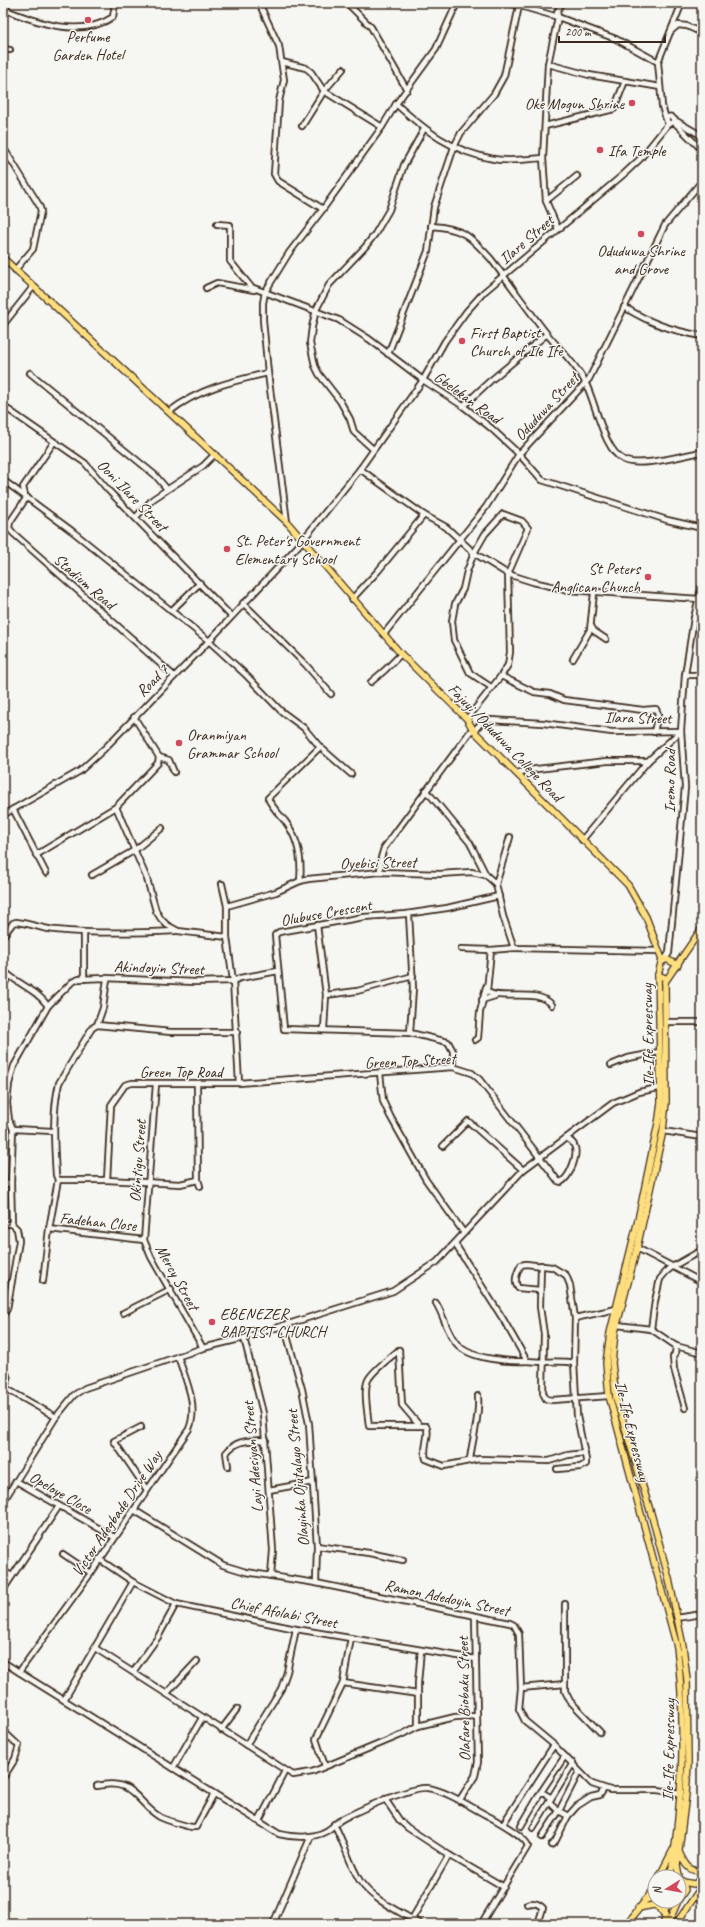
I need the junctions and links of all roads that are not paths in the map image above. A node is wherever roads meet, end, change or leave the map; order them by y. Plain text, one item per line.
1 (116, 3) edge
2 (259, 3) edge
3 (347, 3) edge
4 (457, 3) edge
5 (510, 3) edge
6 (562, 3) edge
7 (674, 3) edge
8 (681, 5) edge
9 (519, 6) junction
10 (3, 9) edge
11 (558, 17) junction
12 (669, 32) junction
13 (702, 33) edge
14 (3, 49) edge
15 (10, 50) dead end
16 (282, 62) junction
17 (658, 62) junction
18 (548, 64) junction
19 (344, 69) dead end
20 (625, 81) junction
21 (660, 87) junction
22 (407, 90) junction
23 (324, 91) junction
24 (396, 104) junction
25 (670, 120) junction
26 (302, 126) dead end
27 (546, 126) junction
28 (382, 127) junction
29 (424, 129) junction
30 (702, 136) edge
31 (3, 147) edge
32 (454, 147) junction
33 (702, 150) edge
34 (543, 158) junction
35 (577, 176) dead end
36 (702, 181) edge
37 (546, 201) junction
38 (323, 209) junction
39 (217, 224) dead end
40 (431, 226) junction
41 (558, 229) junction
42 (3, 258) edge
43 (15, 270) junction
44 (504, 276) junction
45 (33, 286) junction
46 (206, 288) dead end
47 (265, 292) junction
48 (624, 307) junction
49 (316, 310) junction
50 (3, 325) edge
51 (547, 334) junction
52 (702, 336) edge
53 (388, 354) junction
54 (30, 373) dead end
55 (268, 373) junction
56 (423, 380) junction
57 (586, 382) junction
58 (3, 406) edge
59 (464, 406) junction
60 (169, 412) junction
61 (54, 442) junction
62 (373, 449) junction
63 (702, 452) edge
64 (215, 454) junction
65 (519, 454) junction
66 (360, 469) junction
67 (3, 480) edge
68 (167, 489) junction
69 (26, 496) junction
70 (424, 515) junction
71 (136, 517) junction
72 (287, 522) junction
73 (702, 528) edge
74 (460, 540) junction
75 (302, 541) junction
76 (474, 553) junction
77 (508, 574) junction
78 (200, 583) junction
79 (702, 585) edge
80 (594, 593) junction
81 (352, 599) junction
82 (699, 599) junction
83 (243, 603) junction
84 (171, 611) junction
85 (231, 616) junction
86 (694, 618) junction
87 (702, 620) edge
88 (591, 626) junction
89 (384, 634) junction
90 (606, 639) dead end
91 (209, 641) junction
92 (401, 654) junction
93 (572, 659) dead end
94 (685, 675) junction
95 (702, 675) edge
96 (174, 676) junction
97 (501, 676) junction
98 (371, 682) dead end
99 (491, 687) junction
100 (331, 694) dead end
101 (134, 717) junction
102 (467, 719) junction
103 (473, 730) junction
104 (681, 731) junction
105 (654, 732) junction
106 (320, 747) junction
107 (159, 757) junction
108 (648, 761) junction
109 (174, 772) dead end
110 (517, 773) junction
111 (351, 774) dead end
112 (425, 791) junction
113 (116, 807) junction
114 (13, 809) junction
115 (3, 815) edge
116 (162, 828) dead end
117 (510, 837) dead end
118 (582, 840) junction
119 (135, 850) junction
120 (36, 855) junction
121 (380, 872) junction
122 (46, 873) dead end
123 (92, 875) dead end
124 (486, 875) junction
125 (300, 881) junction
126 (222, 884) dead end
127 (496, 884) junction
128 (499, 896) junction
129 (227, 906) junction
130 (409, 914) junction
131 (317, 925) junction
132 (702, 928) edge
133 (178, 931) junction
134 (84, 932) junction
135 (3, 936) edge
136 (227, 937) junction
137 (514, 948) junction
138 (461, 949) dead end
139 (491, 950) junction
140 (659, 952) junction
141 (664, 961) junction
142 (678, 965) junction
143 (3, 970) edge
144 (278, 971) junction
145 (658, 975) junction
146 (9, 976) junction
147 (413, 976) junction
148 (84, 979) junction
149 (107, 979) junction
150 (487, 980) junction
151 (233, 981) junction
152 (665, 982) junction
153 (3, 986) edge
154 (326, 995) junction
155 (498, 995) junction
156 (482, 1000) junction
157 (552, 1005) dead end
158 (48, 1006) junction
159 (665, 1022) junction
160 (702, 1022) edge
161 (97, 1025) junction
162 (324, 1030) junction
163 (237, 1032) junction
164 (410, 1033) junction
165 (474, 1040) dead end
166 (659, 1052) junction
167 (611, 1065) dead end
168 (453, 1067) junction
169 (380, 1073) junction
170 (156, 1084) junction
171 (197, 1084) junction
172 (239, 1084) junction
173 (663, 1087) junction
174 (13, 1129) junction
175 (53, 1131) junction
176 (663, 1131) junction
177 (567, 1138) junction
178 (702, 1138) edge
179 (443, 1146) dead end
180 (540, 1158) junction
181 (524, 1170) junction
182 (58, 1180) junction
183 (107, 1180) junction
184 (198, 1180) junction
185 (149, 1182) junction
186 (11, 1183) junction
187 (3, 1184) edge
188 (200, 1186) dead end
189 (3, 1224) edge
190 (12, 1224) junction
191 (49, 1229) junction
192 (464, 1233) junction
193 (144, 1240) junction
194 (455, 1244) junction
195 (637, 1248) junction
196 (702, 1250) edge
197 (541, 1265) junction
198 (675, 1266) junction
199 (43, 1281) dead end
200 (702, 1282) edge
201 (171, 1289) junction
202 (540, 1290) junction
203 (436, 1303) dead end
204 (616, 1309) junction
205 (123, 1313) dead end
206 (3, 1315) edge
207 (575, 1318) junction
208 (284, 1325) junction
209 (617, 1325) junction
210 (651, 1329) junction
211 (244, 1338) junction
212 (676, 1346) junction
213 (203, 1348) junction
214 (702, 1353) edge
215 (178, 1356) junction
216 (527, 1361) junction
217 (544, 1363) junction
218 (574, 1363) junction
219 (3, 1372) edge
220 (4, 1390) edge
221 (478, 1396) dead end
222 (609, 1396) junction
223 (576, 1398) junction
224 (685, 1408) dead end
225 (56, 1417) junction
226 (419, 1425) junction
227 (140, 1427) dead end
228 (266, 1440) junction
229 (585, 1453) junction
230 (470, 1460) junction
231 (228, 1466) dead end
232 (558, 1469) dead end
233 (16, 1481) junction
234 (313, 1482) junction
235 (147, 1490) junction
236 (269, 1490) junction
237 (3, 1502) edge
238 (59, 1506) junction
239 (134, 1510) junction
240 (114, 1537) junction
241 (317, 1546) junction
242 (63, 1554) dead end
243 (99, 1559) junction
244 (403, 1560) dead end
245 (3, 1571) edge
246 (91, 1572) junction
247 (12, 1576) junction
248 (271, 1576) junction
249 (133, 1582) junction
250 (316, 1583) junction
251 (3, 1590) edge
252 (176, 1604) junction
253 (565, 1604) dead end
254 (702, 1614) edge
255 (474, 1616) junction
256 (677, 1618) junction
257 (296, 1629) junction
258 (351, 1638) junction
259 (96, 1648) junction
260 (421, 1650) junction
261 (476, 1660) junction
262 (198, 1661) dead end
263 (3, 1662) edge
264 (20, 1672) junction
265 (134, 1672) junction
266 (343, 1682) junction
267 (565, 1684) junction
268 (521, 1688) junction
269 (167, 1693) junction
270 (418, 1694) junction
271 (64, 1700) junction
272 (237, 1709) dead end
273 (477, 1716) junction
274 (202, 1718) junction
275 (418, 1726) junction
276 (221, 1730) junction
277 (3, 1731) edge
278 (600, 1732) dead end
279 (554, 1745) junction
280 (246, 1746) junction
281 (565, 1756) junction
282 (573, 1763) junction
283 (325, 1766) junction
284 (172, 1768) junction
285 (285, 1771) junction
286 (579, 1772) junction
287 (3, 1778) edge
288 (97, 1786) dead end
289 (604, 1789) junction
290 (541, 1792) junction
291 (681, 1793) junction
292 (214, 1794) junction
293 (384, 1799) junction
294 (459, 1801) junction
295 (549, 1802) junction
296 (559, 1811) junction
297 (568, 1816) junction
298 (259, 1821) junction
299 (334, 1824) junction
300 (503, 1824) junction
301 (521, 1826) dead end
302 (533, 1828) dead end
303 (311, 1836) junction
304 (542, 1837) dead end
305 (551, 1845) dead end
306 (679, 1852) junction
307 (449, 1855) junction
308 (670, 1864) junction
309 (666, 1869) edge
310 (670, 1869) edge
311 (677, 1869) edge
312 (702, 1871) edge
313 (702, 1879) edge
314 (687, 1882) edge
315 (702, 1886) edge
316 (504, 1887) junction
317 (687, 1896) edge
318 (647, 1897) edge
319 (645, 1901) joint
320 (527, 1904) dead end
321 (638, 1908) junction
322 (665, 1909) edge
323 (673, 1909) edge
324 (665, 1916) junction
325 (412, 1919) junction
326 (273, 1924) edge
327 (420, 1924) edge
328 (481, 1924) edge
329 (538, 1924) edge
330 (627, 1924) edge
331 (664, 1924) edge
332 (668, 1924) edge
333 (676, 1924) edge

1 - 10 street
2 - 16 street
3 - 22 street
4 - 22 street
5 - 9 street
6 - 11 street
7 - 8 street
8 - 12 street
9 - 11 street
9 - 32 street
11 - 17 street
11 - 18 street
12 - 13 street
12 - 17 street
14 - 15 street
16 - 23 street
16 - 38 street
17 - 21 street
18 - 20 street
18 - 27 street
19 - 23 street
20 - 21 street
20 - 27 street
21 - 25 street
22 - 24 street
23 - 26 street
23 - 28 street
24 - 28 street
24 - 29 street
25 - 30 street
25 - 33 street
25 - 41 street, Ilare Street
27 - 34 street
28 - 38 street
29 - 32 street
29 - 49 street
31 - 43 street
32 - 34 street
32 - 40 street
34 - 37 street
35 - 37 street
36 - 48 street, Oduduwa Street
37 - 41 street
38 - 47 street
39 - 47 street
40 - 44 street
40 - 53 street
41 - 44 street, Ilare Street
42 - 43 main road, Fajuyi /Oduduwa College Road
43 - 45 main road, Fajuyi /Oduduwa College Road
44 - 51 street
44 - 56 street, Ilare Street
45 - 50 street
45 - 60 main road, Fajuyi /Oduduwa College Road
46 - 47 street
47 - 49 street, Gbelekan Road
47 - 55 street
48 - 52 street
48 - 57 street, Oduduwa Street
49 - 53 street, Gbelekan Road
49 - 62 street
51 - 57 street
51 - 59 street
53 - 56 street, Gbelekan Road
54 - 68 street
55 - 60 street
55 - 72 street
56 - 59 street, Gbelekan Road
56 - 62 street, Ilare Street
57 - 63 street
57 - 65 street, Oduduwa Street
58 - 61 street, Ooni Ilare Street
59 - 65 street, Gbelekan Road
60 - 64 main road, Fajuyi /Oduduwa College Road
61 - 69 street, Stadium Road
61 - 71 street, Ooni Ilare Street
62 - 66 street, Ilare Street
64 - 68 street
64 - 72 main road, Fajuyi /Oduduwa College Road
65 - 73 street, Gbelekan Road
65 - 74 street, Oduduwa Street
66 - 70 street
66 - 75 street, Road 7
67 - 69 street
68 - 71 street
69 - 84 street
69 - 96 street, Stadium Road
70 - 74 street
70 - 81 street
71 - 78 street, Ooni Ilare Street
72 - 75 main road, Fajuyi /Oduduwa College Road
74 - 76 street
74 - 89 street, Oduduwa Street
75 - 81 main road, Fajuyi /Oduduwa College Road
75 - 83 street, Road 7
76 - 77 street
76 - 77 street
76 - 99 street
77 - 80 street
77 - 97 street
78 - 84 street
78 - 85 street, Ooni Ilare Street
79 - 82 street, Iremo Road
80 - 82 street
80 - 88 street
81 - 89 main road, Fajuyi /Oduduwa College Road
82 - 86 street, Iremo Road
83 - 85 street, Road 7
83 - 100 street
84 - 91 street
85 - 91 street, Road 7
86 - 87 street
86 - 94 street, Iremo Road
88 - 90 street
88 - 93 street
89 - 92 main road, Fajuyi /Oduduwa College Road
91 - 96 street, Road 7
91 - 106 street
92 - 98 street
92 - 102 main road, Fajuyi /Oduduwa College Road
94 - 95 street
94 - 104 street, Iremo Road
96 - 101 street, Road 7
97 - 99 street
97 - 105 street
99 - 102 street
101 - 107 street
101 - 114 street, Road 7
102 - 103 main road, Fajuyi /Oduduwa College Road
103 - 105 street, Ilara Street
103 - 110 main road, Fajuyi /Oduduwa College Road
103 - 112 street, Ilara Street
104 - 105 street, Ilara Street
104 - 108 street, Ilara Street
104 - 141 street, Iremo Road
106 - 111 street
106 - 125 street
107 - 109 street
107 - 113 street
108 - 110 street
108 - 118 street, Ilara Street
110 - 118 main road, Fajuyi /Oduduwa College Road
112 - 121 street, Ilara Street
112 - 124 street
113 - 119 street
113 - 120 street
114 - 115 street, Road 7
114 - 120 street
116 - 119 street
117 - 127 street
118 - 140 main road, Fajuyi /Oduduwa College Road
119 - 123 street
119 - 133 street
120 - 122 street
121 - 124 street, Oyebisi Street
121 - 125 street, Oyebisi Street
124 - 127 street
125 - 129 street, Oyebisi Street
126 - 129 street
127 - 128 street
128 - 130 street, Olubuse Crescent
128 - 137 street
129 - 136 street
130 - 131 street, Olubuse Crescent
130 - 147 street
131 - 144 street, Olubuse Crescent
131 - 154 street
132 - 142 main road
133 - 134 street
133 - 136 street
134 - 135 street
134 - 148 street
136 - 151 street
137 - 139 street
137 - 140 street
138 - 139 street
139 - 150 street
140 - 141 main road, Fajuyi /Oduduwa College Road
141 - 142 main road
141 - 145 main road
142 - 152 main road
143 - 146 street
144 - 151 street, Akindoyin Street
144 - 162 street, Olubuse Crescent
145 - 152 main road, Ile-Ife Expressway
145 - 166 main road, Ile-Ife Expressway
146 - 153 street
146 - 158 street
147 - 154 street
147 - 164 street
148 - 149 street, Akindoyin Street
148 - 158 street, Akindoyin Street
149 - 151 street, Akindoyin Street
149 - 161 street
150 - 155 street
150 - 156 street
151 - 163 street
152 - 159 main road, Ile-Ife Expressway
154 - 162 street
155 - 156 street
155 - 157 street
156 - 165 street
158 - 174 street, Akindoyin Street
159 - 160 street
159 - 173 main road, Ile-Ife Expressway
161 - 163 street
161 - 175 street
162 - 164 street, Olubuse Crescent
163 - 172 street
164 - 168 street, Olubuse Crescent
166 - 167 street
166 - 173 main road, Ile-Ife Expressway
168 - 169 street, Green Top Street
168 - 180 street, Green Top Street
169 - 172 street, Green Top Street
169 - 192 street
170 - 171 street, Green Top Road
170 - 183 street, Green Top Road
170 - 185 street, Okintigu Street
171 - 172 street, Green Top Road
171 - 184 street
173 - 176 main road, Ile-Ife Expressway
173 - 177 street
173 - 204 main road, Ile-Ife Expressway
174 - 175 street
174 - 186 street, Akindoyin Street
175 - 182 street
176 - 178 street
176 - 195 main road, Ile-Ife Expressway
177 - 180 street
177 - 180 street, Green Top Street
179 - 181 street
180 - 181 street
181 - 192 street
182 - 183 street
182 - 191 street
183 - 185 street
184 - 185 street
184 - 188 street
185 - 193 street, Okintigu Street
186 - 187 street
186 - 190 street, Akindoyin Street
189 - 190 street
190 - 206 street, Akindoyin Street
191 - 193 street, Fadehan Close
191 - 199 street
192 - 194 street
193 - 201 street, Mercy Street
194 - 208 street
194 - 216 street
195 - 198 street
195 - 209 main road, Ile-Ife Expressway
196 - 198 street
197 - 202 street
197 - 202 street
197 - 207 street
198 - 200 street
198 - 210 street
201 - 205 street
201 - 213 street, Mercy Street
202 - 217 street
203 - 216 street
204 - 207 street
204 - 222 main road, Ile-Ife Expressway
207 - 218 street
208 - 211 street
208 - 234 street, Olayinka Ojutalayo Street
209 - 210 street
209 - 256 main road, Ile-Ife Expressway
210 - 212 street
211 - 213 street
211 - 228 street, Layi Adesiyan Street
212 - 214 street
212 - 224 street
213 - 215 street
215 - 225 street
215 - 235 street, Victor Adegbade Drive Way
216 - 217 street
217 - 218 street
217 - 223 street
218 - 223 street
219 - 220 street
220 - 225 street
221 - 230 street
222 - 223 street
222 - 291 main road, Ile-Ife Expressway
223 - 229 street
225 - 233 street
226 - 226 street
226 - 230 street
227 - 235 street
228 - 231 street
228 - 236 street, Layi Adesiyan Street
229 - 230 street
229 - 232 street
233 - 237 street
233 - 238 street, Opeloye Close
234 - 236 street
234 - 241 street, Olayinka Ojutalayo Street
235 - 239 street, Victor Adegbade Drive Way
236 - 248 street, Layi Adesiyan Street
238 - 240 street, Opeloye Close
238 - 247 street
239 - 240 street, Victor Adegbade Drive Way
239 - 248 street, Ramon Adedoyin Street
240 - 243 street, Victor Adegbade Drive Way
241 - 244 street
241 - 250 street, Olayinka Ojutalayo Street
242 - 246 street
243 - 246 street, Victor Adegbade Drive Way
243 - 249 street, Chief Afolabi Street
245 - 247 street
246 - 264 street, Victor Adegbade Drive Way
247 - 251 street
248 - 250 street, Ramon Adedoyin Street
249 - 252 street, Chief Afolabi Street
249 - 259 street
250 - 255 street, Ramon Adedoyin Street
252 - 257 street, Chief Afolabi Street
252 - 265 street
253 - 267 street
254 - 256 street
255 - 261 street, Olafare Biobaku Street
255 - 268 street, Ramon Adedoyin Street
256 - 306 main road, Ile-Ife Expressway
257 - 258 street, Chief Afolabi Street
257 - 280 street
258 - 260 street, Chief Afolabi Street
258 - 266 street
259 - 265 street
259 - 271 street
260 - 261 street, Chief Afolabi Street
260 - 270 street
261 - 273 street, Olafare Biobaku Street
262 - 269 street
263 - 264 street
264 - 271 street
265 - 269 street
266 - 270 street
266 - 283 street
267 - 268 street
267 - 278 street
268 - 279 street, Ramon Adedoyin Street
269 - 274 street
270 - 275 street
271 - 284 street
272 - 276 street
273 - 275 street
273 - 294 street, Olafare Biobaku Street
274 - 276 street
274 - 284 street
275 - 283 street
276 - 280 street
277 - 287 street
279 - 281 street, Ramon Adedoyin Street
279 - 300 street
280 - 285 street
281 - 282 street, Ramon Adedoyin Street
281 - 290 street
282 - 286 street, Ramon Adedoyin Street
282 - 295 street
283 - 285 street
284 - 292 street
285 - 298 street
286 - 289 street, Ramon Adedoyin Street
286 - 296 street
288 - 292 street
289 - 291 street, Ramon Adedoyin Street
289 - 297 street
290 - 295 street
290 - 301 street
291 - 308 main road, Ile-Ife Expressway
292 - 298 street
293 - 294 street
293 - 299 street
293 - 307 street
294 - 300 street
295 - 296 street
295 - 302 street
296 - 297 street
296 - 304 street
297 - 305 street
298 - 303 street
299 - 303 street
299 - 325 street
300 - 316 street
303 - 326 street
306 - 311 main road, Ile-Ife Expressway
306 - 312 main road
307 - 316 street
307 - 325 street
308 - 309 main road
308 - 310 main road, Ile-Ife Expressway
313 - 314 main road
315 - 317 main road
315 - 333 main road
316 - 328 street
318 - 319 main road
319 - 321 main road
320 - 329 street
321 - 324 main road
321 - 330 main road
322 - 324 main road
323 - 332 main road
324 - 331 main road
325 - 327 street

